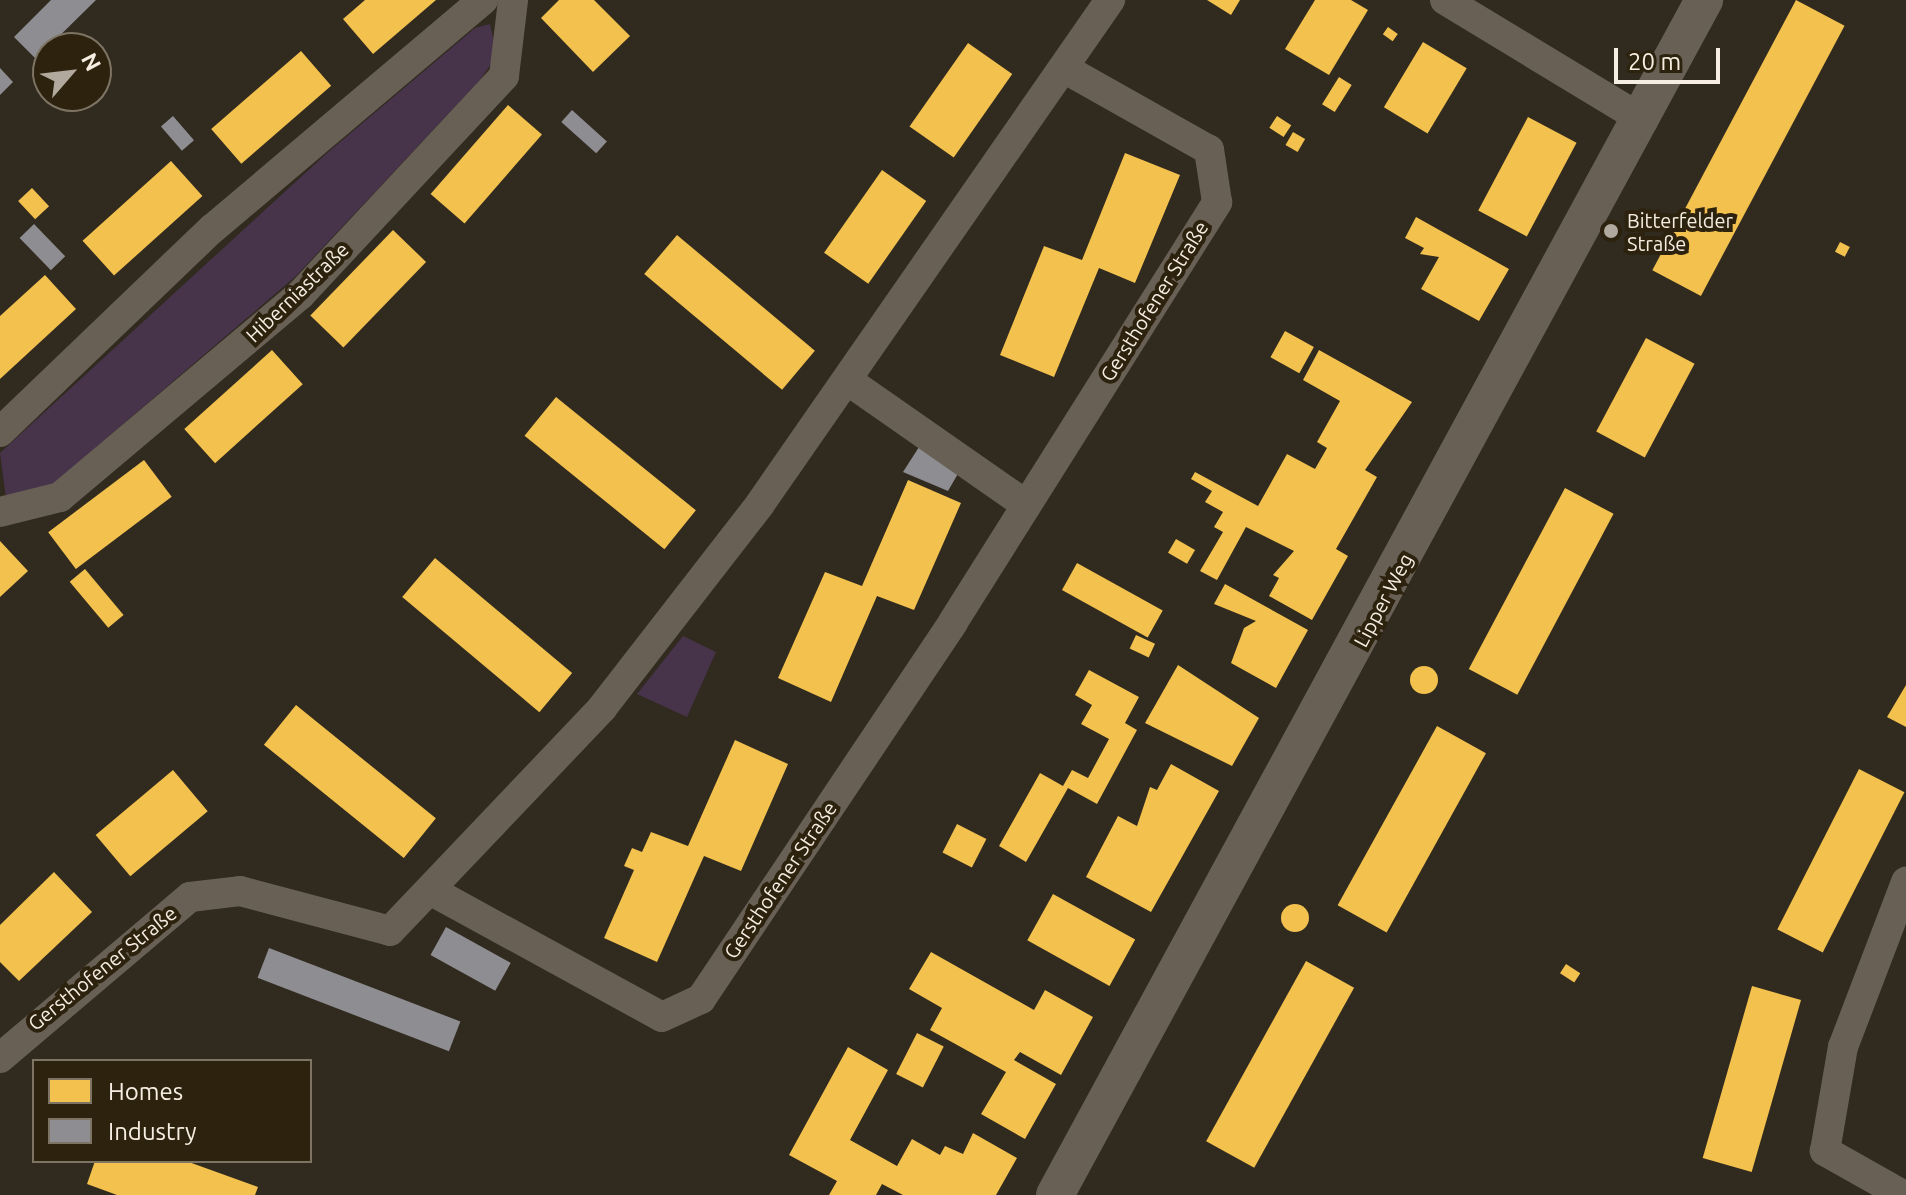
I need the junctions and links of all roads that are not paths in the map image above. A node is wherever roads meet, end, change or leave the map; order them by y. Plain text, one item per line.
1 (483, 0) edge
2 (513, 0) edge
3 (1110, 0) edge
4 (1445, 0) edge
5 (1704, 0) edge
6 (1065, 69) junction
7 (1643, 120) junction
8 (847, 380) junction
9 (0, 432) edge
10 (1025, 504) junction
11 (0, 512) edge
12 (1906, 882) edge
13 (430, 890) junction
14 (0, 1058) edge
15 (1055, 1195) edge
16 (1903, 1195) edge

1 - 9 street
2 - 11 street, Hiberniastraße
3 - 6 street, Gersthofener Straße
4 - 7 street
5 - 7 street, Lipper Weg
6 - 8 street, Gersthofener Straße
6 - 10 street, Gersthofener Straße
7 - 15 street, Lipper Weg
8 - 10 street
8 - 13 street, Gersthofener Straße
10 - 13 street, Gersthofener Straße
12 - 16 street
13 - 14 street, Gersthofener Straße

